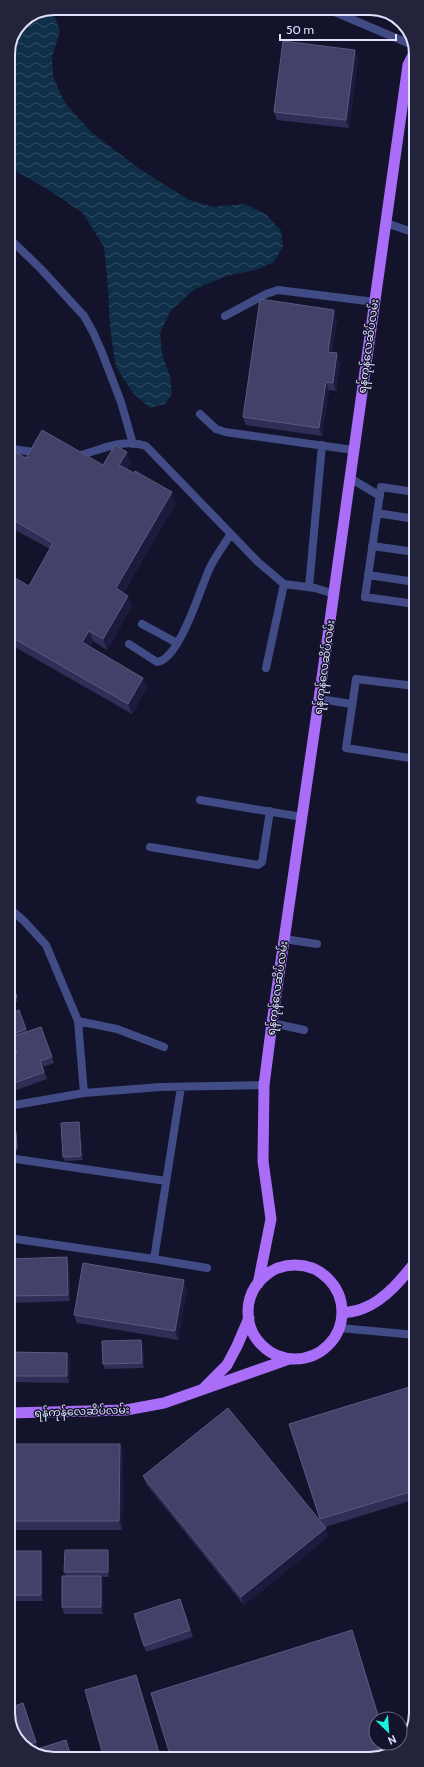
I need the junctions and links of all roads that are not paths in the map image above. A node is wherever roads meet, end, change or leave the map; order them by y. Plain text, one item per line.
1 (342, 15) edge
2 (407, 43) edge
3 (409, 63) edge
4 (386, 223) junction
5 (409, 231) edge
6 (15, 244) edge
7 (375, 302) junction
8 (225, 316) dead end
9 (200, 414) dead end
10 (133, 444) junction
11 (322, 445) junction
12 (15, 449) edge
13 (353, 450) junction
14 (49, 454) edge
15 (64, 456) edge
16 (350, 478) junction
17 (409, 491) edge
18 (380, 496) junction
19 (377, 513) junction
20 (409, 518) edge
21 (230, 535) junction
22 (372, 546) junction
23 (409, 551) edge
24 (368, 575) junction
25 (409, 581) edge
26 (284, 584) junction
27 (309, 587) junction
28 (334, 594) junction
29 (409, 603) edge
30 (142, 624) dead end
31 (129, 644) dead end
32 (177, 644) junction
33 (266, 668) dead end
34 (409, 685) edge
35 (319, 699) junction
36 (352, 704) junction
37 (409, 758) edge
38 (200, 800) dead end
39 (270, 812) junction
40 (302, 817) junction
41 (150, 847) dead end
42 (15, 913) edge
43 (284, 939) junction
44 (317, 944) dead end
45 (78, 1021) junction
46 (272, 1024) junction
47 (304, 1030) dead end
48 (164, 1046) dead end
49 (264, 1085) junction
50 (181, 1087) junction
51 (84, 1093) junction
52 (15, 1105) edge
53 (15, 1159) edge
54 (166, 1181) junction
55 (15, 1239) edge
56 (154, 1259) junction
57 (207, 1268) dead end
58 (409, 1270) edge
59 (258, 1284) junction
60 (343, 1313) junction
61 (249, 1318) junction
62 (340, 1328) junction
63 (409, 1334) edge
64 (289, 1359) junction
65 (201, 1390) junction
66 (15, 1413) edge

1 - 2 lane
3 - 4 main road, ရန်ကုန်လေဆိပ်လမ်း
4 - 5 lane
4 - 7 main road, ရန်ကုန်လေဆိပ်လမ်း
6 - 10 lane
7 - 8 lane
7 - 13 main road, ရန်ကုန်လေဆိပ်လမ်း
9 - 11 lane
10 - 15 lane
10 - 21 lane
11 - 13 lane
11 - 27 lane
12 - 14 lane
13 - 16 main road, ရန်ကုန်လေဆိပ်လမ်း
16 - 18 lane
16 - 28 main road, ရန်ကုန်လေဆိပ်လမ်း
17 - 18 lane
18 - 19 lane
19 - 20 lane
19 - 22 lane
21 - 26 lane
21 - 32 lane
22 - 23 lane
22 - 24 lane
24 - 25 lane
24 - 29 lane
26 - 27 lane
26 - 33 lane
27 - 28 lane
28 - 35 main road, ရန်ကုန်လေဆိပ်လမ်း
30 - 32 lane
31 - 32 lane
34 - 36 lane
35 - 36 lane
35 - 40 main road, ရန်ကုန်လေဆိပ်လမ်း
36 - 37 lane
38 - 39 lane
39 - 40 lane
39 - 41 lane
40 - 43 main road, ရန်ကုန်လေဆိပ်လမ်း
42 - 45 lane
43 - 44 lane
43 - 46 main road, ရန်ကုန်လေဆိပ်လမ်း
45 - 48 lane
45 - 51 lane
46 - 47 lane
46 - 49 main road, ရန်ကုန်လေဆိပ်လမ်း
49 - 50 lane
49 - 59 main road, ရန်ကုန်လေဆိပ်လမ်း
50 - 51 lane
50 - 54 lane
51 - 52 lane
53 - 54 lane
54 - 56 lane
55 - 56 lane
56 - 57 lane
58 - 60 main road
59 - 60 main road
59 - 61 main road
60 - 62 main road
61 - 64 main road
61 - 65 main road, ရန်ကုန်လေဆိပ်လမ်း
62 - 63 lane
62 - 64 main road
64 - 65 main road, ရန်ကုန်လေဆိပ်လမ်း
65 - 66 main road, ရန်ကုန်လေဆိပ်လမ်း

